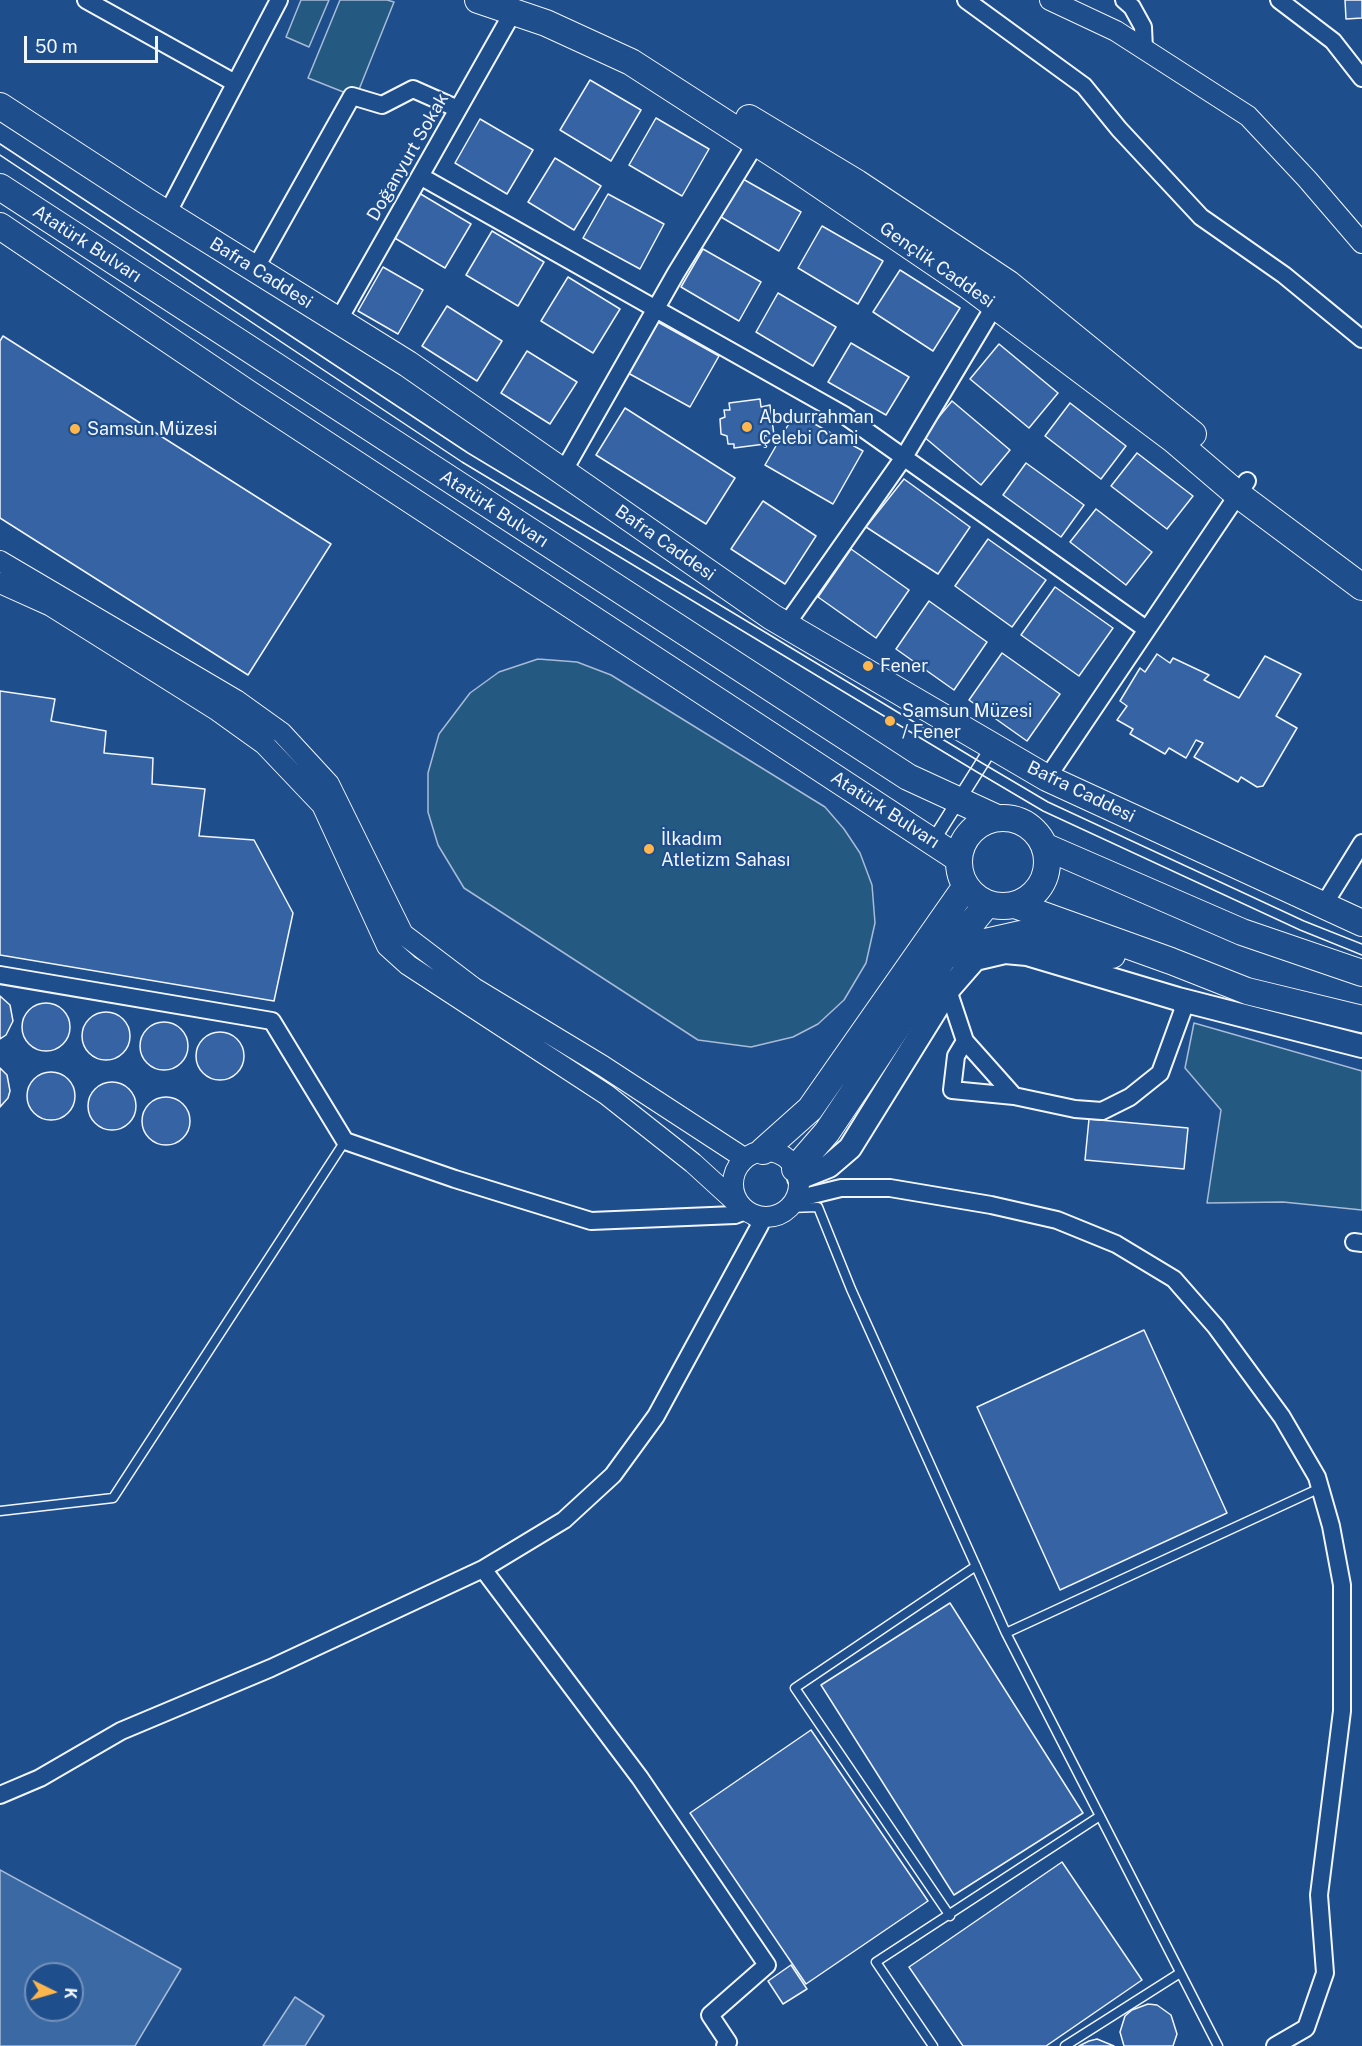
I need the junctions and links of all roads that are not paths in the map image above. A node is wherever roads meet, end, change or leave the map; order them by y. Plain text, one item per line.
1 (86, 0) edge
2 (279, 0) edge
3 (478, 0) edge
4 (966, 0) edge
5 (1050, 0) edge
6 (1124, 0) edge
7 (1279, 0) edge
8 (514, 6) edge
9 (1144, 49) junction
10 (1362, 78) edge
11 (235, 83) junction
12 (0, 106) edge
13 (458, 109) junction
14 (756, 143) junction
15 (420, 176) junction
16 (0, 187) edge
17 (167, 214) junction
18 (0, 225) edge
19 (1362, 243) edge
20 (255, 269) junction
21 (995, 305) junction
22 (657, 307) junction
23 (338, 321) junction
24 (1362, 339) edge
25 (904, 457) junction
26 (563, 472) junction
27 (1242, 487) junction
28 (0, 561) edge
29 (1362, 568) edge
30 (0, 583) edge
31 (1362, 587) edge
32 (786, 625) junction
33 (1146, 629) junction
34 (992, 747) junction
35 (1047, 778) junction
36 (959, 801) junction
37 (997, 818) junction
38 (933, 841) junction
39 (1362, 843) edge
40 (1044, 846) junction
41 (959, 859) junction
42 (966, 886) junction
43 (987, 904) junction
44 (1015, 905) junction
45 (1323, 906) junction
46 (1362, 923) edge
47 (944, 957) junction
48 (1362, 973) edge
49 (0, 975) edge
50 (948, 990) junction
51 (1247, 992) junction
52 (1178, 999) junction
53 (1362, 1018) edge
54 (965, 1041) junction
55 (1362, 1046) edge
56 (1014, 1096) junction
57 (345, 1142) junction
58 (753, 1154) junction
59 (795, 1189) junction
60 (746, 1211) junction
61 (1320, 1488) junction
62 (0, 1511) edge
63 (976, 1566) junction
64 (483, 1569) junction
65 (1006, 1633) junction
66 (0, 1795) edge
67 (1100, 1816) junction
68 (950, 1916) junction
69 (1180, 1973) junction
70 (725, 2046) edge
71 (933, 2046) edge
72 (1065, 2046) edge
73 (1218, 2046) edge
74 (1275, 2046) edge

1 - 11 street
2 - 11 street
3 - 8 main road, Gençlik Caddesi
4 - 24 street
5 - 9 street
6 - 9 street
7 - 10 street
8 - 13 street, Doğanyurt Sokak
8 - 14 main road, Gençlik Caddesi
8 - 27 main road, Gençlik Caddesi
9 - 19 street
11 - 17 street
12 - 17 main road, Bafra Caddesi
13 - 15 street, Doğanyurt Sokak
13 - 20 street
14 - 21 main road, Gençlik Caddesi
14 - 22 street
15 - 22 street
15 - 23 street, Doğanyurt Sokak
16 - 36 main road, Atatürk Bulvarı
17 - 20 main road, Bafra Caddesi
18 - 38 main road, Atatürk Bulvarı
20 - 23 main road, Bafra Caddesi
21 - 25 street
21 - 27 main road, Gençlik Caddesi
22 - 25 street
22 - 26 street
23 - 26 main road, Bafra Caddesi
25 - 32 street
25 - 33 street
26 - 32 main road, Bafra Caddesi
27 - 29 main road, Gençlik Caddesi
27 - 31 main road, Gençlik Caddesi
27 - 33 street
28 - 58 street
30 - 60 street
32 - 34 main road, Bafra Caddesi
33 - 35 street
34 - 35 main road, Bafra Caddesi
34 - 36 street
35 - 45 main road, Bafra Caddesi
36 - 37 main road, Atatürk Bulvarı
36 - 38 street
37 - 40 main road, Atatürk Bulvarı
37 - 41 main road, Atatürk Bulvarı
38 - 41 main road, Atatürk Bulvarı
39 - 45 street
40 - 44 main road
40 - 48 main road, Atatürk Bulvarı
41 - 42 main road, Atatürk Bulvarı
42 - 43 main road
42 - 58 main road
43 - 44 main road
43 - 47 main road
44 - 51 main road
45 - 46 main road, Bafra Caddesi
47 - 51 main road
47 - 59 main road
49 - 57 street
50 - 52 main road
50 - 54 street
50 - 59 main road
51 - 53 main road
52 - 55 main road
52 - 56 street
54 - 56 street
54 - 56 street
57 - 60 street
57 - 62 lane
58 - 59 street
58 - 60 street
59 - 60 street
59 - 61 street
59 - 63 lane
60 - 64 street
61 - 65 lane
61 - 74 street
63 - 65 lane
63 - 68 lane
64 - 66 street
64 - 70 street
65 - 67 lane
67 - 68 lane
67 - 69 lane
68 - 71 lane
69 - 72 lane
69 - 73 lane

